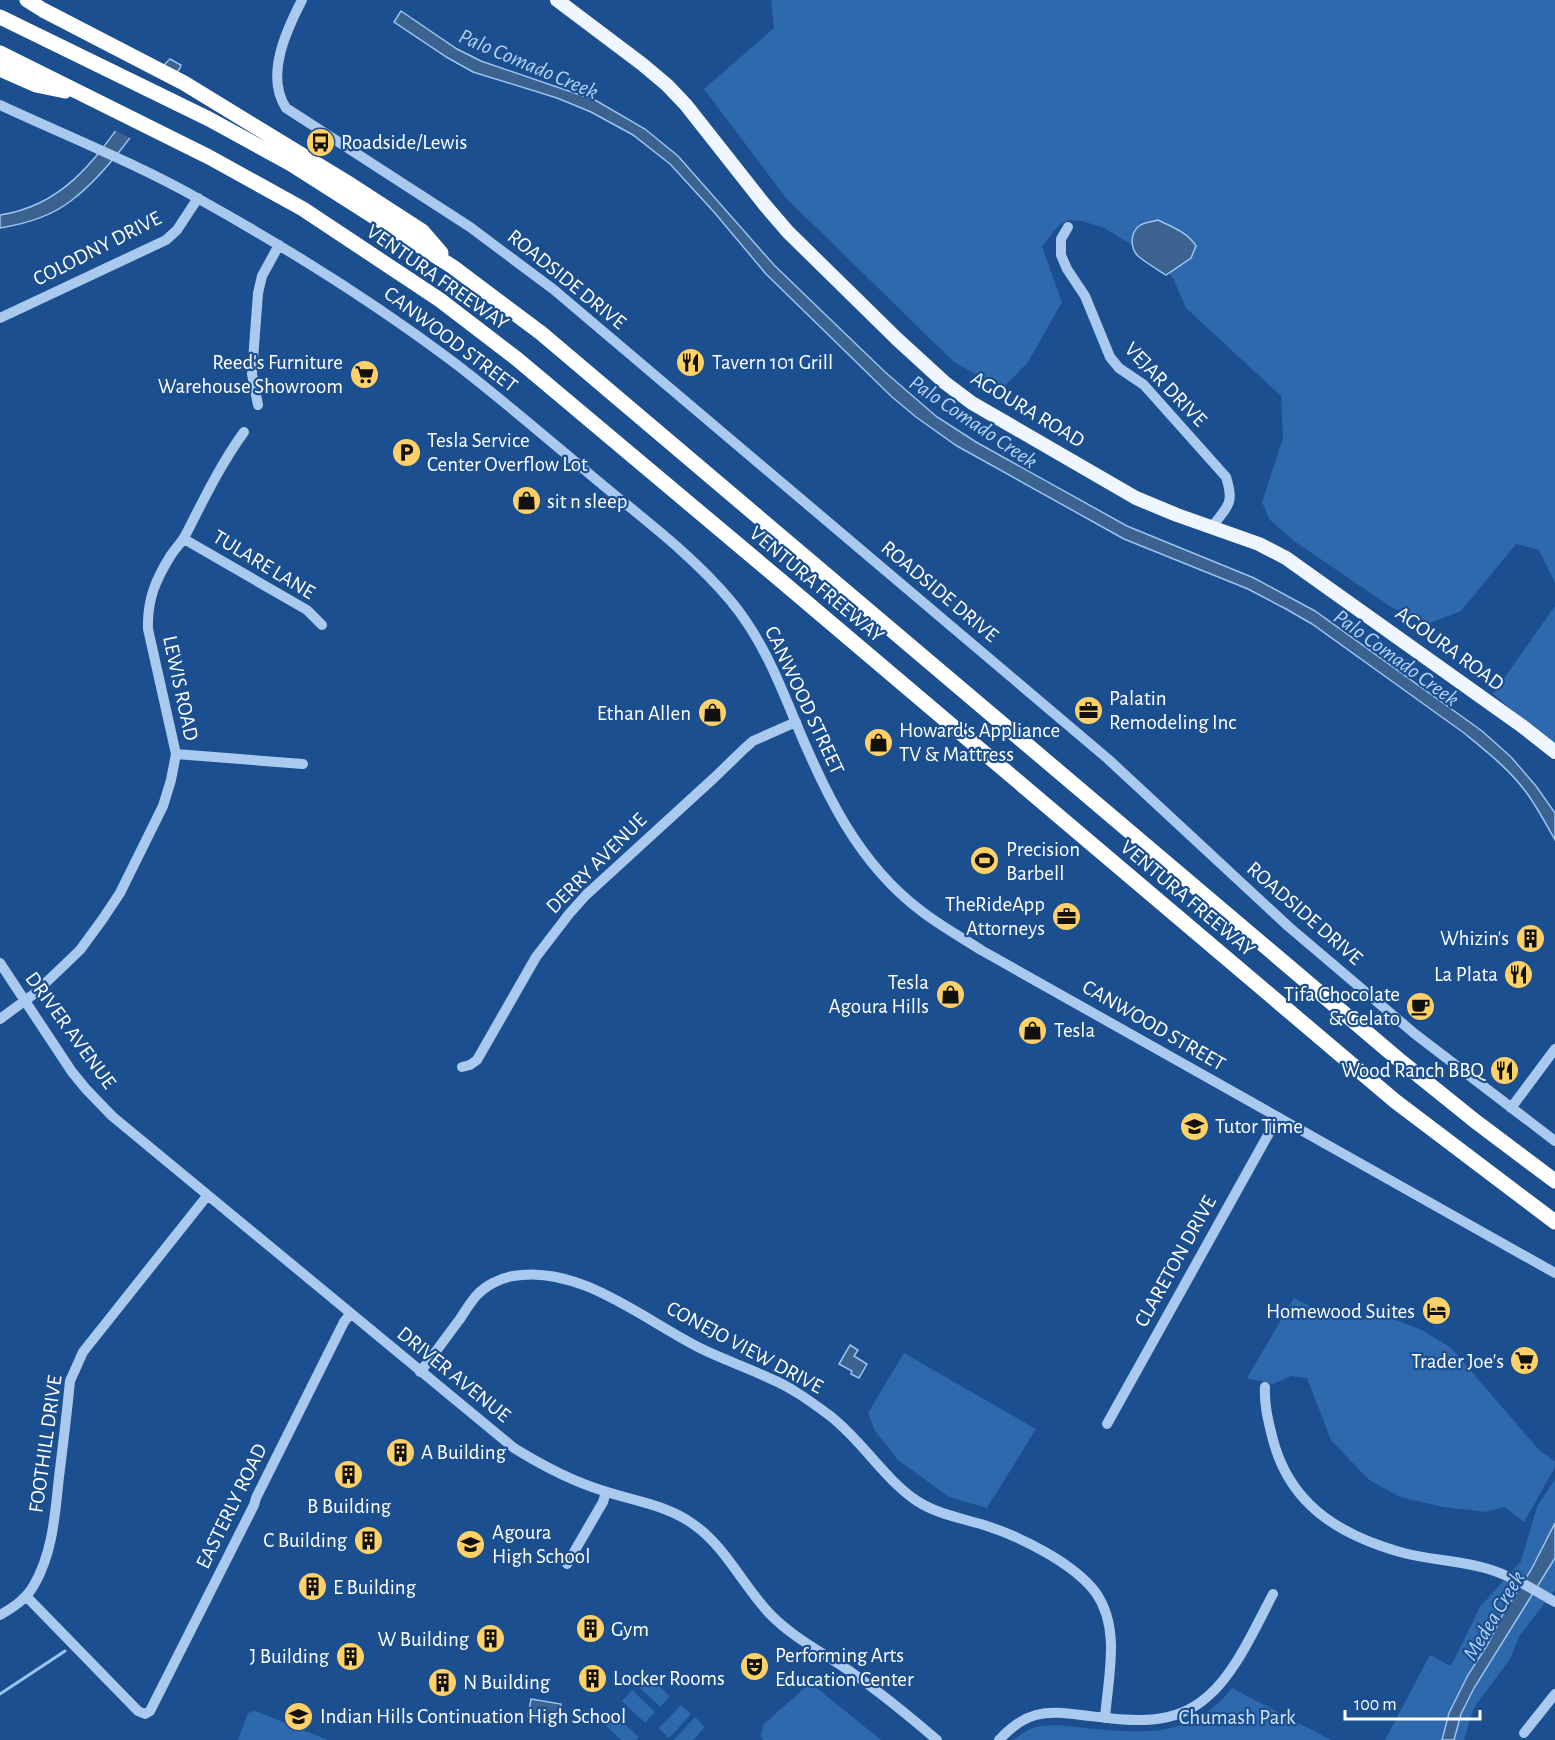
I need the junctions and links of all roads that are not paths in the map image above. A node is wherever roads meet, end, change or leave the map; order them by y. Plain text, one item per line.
1 (27, 0) edge
2 (302, 0) edge
3 (557, 0) edge
4 (0, 17) edge
5 (0, 53) edge
6 (0, 69) edge
7 (89, 97) junction
8 (0, 105) edge
9 (198, 198) junction
10 (1068, 227) dead end
11 (279, 245) junction
12 (453, 267) junction
13 (0, 318) edge
14 (258, 405) dead end
15 (244, 432) dead end
16 (1212, 527) junction
17 (184, 539) junction
18 (322, 625) dead end
19 (796, 722) junction
20 (1555, 752) edge
21 (176, 754) junction
22 (303, 764) dead end
23 (0, 963) edge
24 (25, 1001) junction
25 (0, 1019) edge
26 (1555, 1049) edge
27 (462, 1067) dead end
28 (1511, 1108) junction
29 (1278, 1117) junction
30 (1555, 1141) edge
31 (1555, 1181) edge
32 (207, 1196) junction
33 (1551, 1221) edge
34 (1555, 1273) edge
35 (350, 1314) junction
36 (420, 1372) junction
37 (1265, 1387) dead end
38 (1107, 1424) dead end
39 (606, 1492) junction
40 (567, 1564) dead end
41 (1273, 1594) dead end
42 (26, 1596) junction
43 (1554, 1601) edge
44 (0, 1615) edge
45 (1555, 1694) edge
46 (1105, 1718) junction
47 (1524, 1733) dead end
48 (937, 1740) edge
49 (999, 1740) edge

1 - 12 highway
2 - 28 street, ROADSIDE DRIVE
3 - 16 main road, AGOURA ROAD
4 - 12 highway, VENTURA FREEWAY
5 - 7 highway, VENTURA FREEWAY
6 - 7 highway
7 - 33 highway, VENTURA FREEWAY
8 - 9 street, CANWOOD STREET
9 - 11 street, CANWOOD STREET
9 - 13 street, COLODNY DRIVE
10 - 16 street, VEJAR DRIVE
11 - 14 street
11 - 19 street, CANWOOD STREET
12 - 31 highway, VENTURA FREEWAY
15 - 17 street, LEWIS ROAD
16 - 20 main road, AGOURA ROAD
17 - 18 street, TULARE LANE
17 - 21 street, LEWIS ROAD
19 - 27 street, DERRY AVENUE
19 - 29 street, CANWOOD STREET
21 - 22 street
21 - 24 street, LEWIS ROAD
23 - 24 street, DRIVER AVENUE
24 - 25 street, LEWIS ROAD
24 - 32 street, DRIVER AVENUE
26 - 28 street
28 - 30 street, ROADSIDE DRIVE
29 - 34 street, CANWOOD STREET
29 - 38 street, CLARETON DRIVE
32 - 35 street, DRIVER AVENUE
32 - 42 street, FOOTHILL DRIVE
35 - 36 street, DRIVER AVENUE
35 - 42 street, EASTERLY ROAD
36 - 39 street, DRIVER AVENUE
36 - 46 street, CONEJO VIEW DRIVE
37 - 43 street
39 - 40 street
39 - 48 street, DRIVER AVENUE
41 - 46 street
42 - 44 street, FOOTHILL DRIVE
45 - 47 street
46 - 49 street

